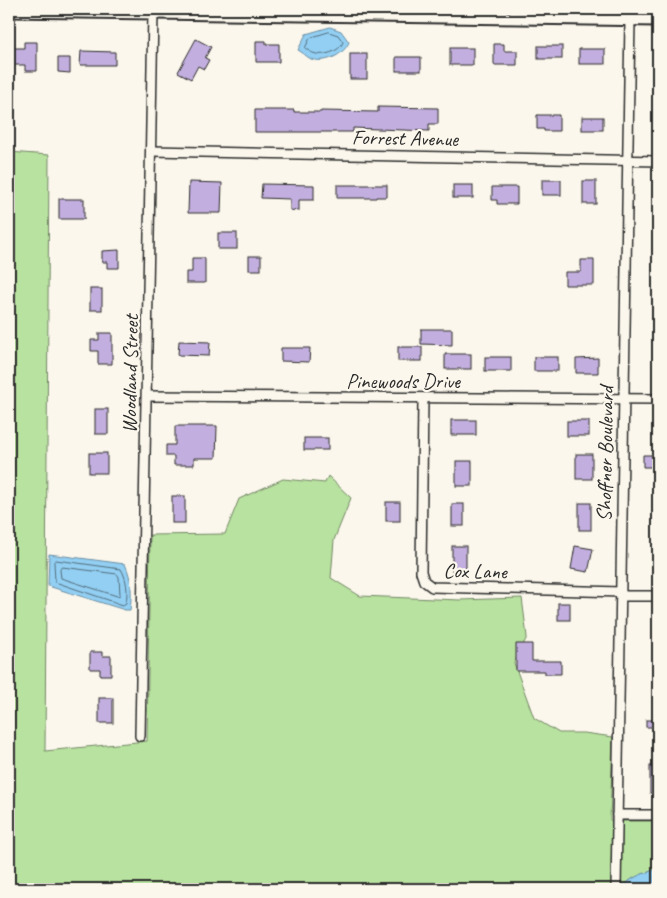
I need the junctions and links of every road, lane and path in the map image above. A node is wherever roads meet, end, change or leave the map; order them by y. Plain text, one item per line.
1 (9, 11) edge
2 (154, 12) junction
3 (630, 20) junction
4 (658, 20) edge
5 (152, 151) junction
6 (627, 160) junction
7 (658, 161) edge
8 (148, 396) junction
9 (423, 399) junction
10 (623, 399) junction
11 (658, 399) edge
12 (620, 594) junction
13 (658, 596) edge
14 (140, 736) dead end
15 (617, 815) junction
16 (658, 815) edge
17 (616, 889) edge

1 - 2 street
2 - 3 street
2 - 5 street, Woodland Street
3 - 4 street
3 - 6 street, Shoffner Boulevard
5 - 6 street, Forrest Avenue
5 - 8 street, Woodland Street
6 - 7 street, Forrest Avenue
6 - 10 street, Shoffner Boulevard
8 - 9 street, Pinewoods Drive
8 - 14 street, Woodland Street
9 - 10 street, Pinewoods Drive
9 - 12 street, Cox Lane
10 - 11 street, Pinewoods Drive
10 - 12 street, Shoffner Boulevard
12 - 13 street
12 - 15 street, Shoffner Boulevard
15 - 16 street
15 - 17 street, Shoffner Boulevard

